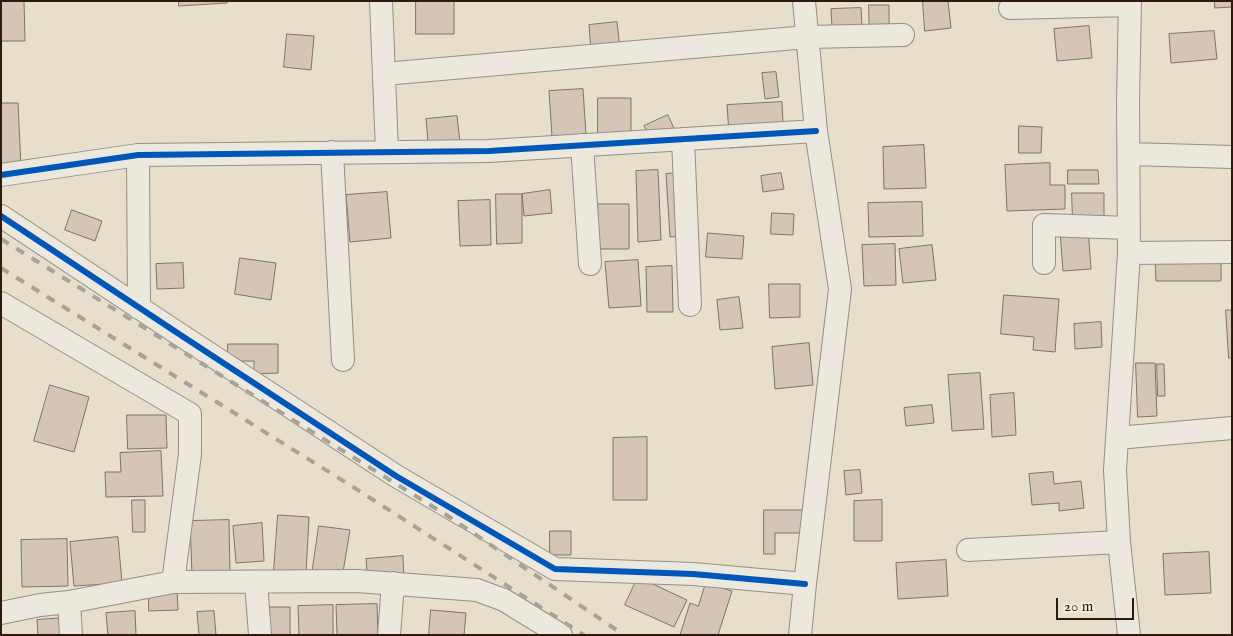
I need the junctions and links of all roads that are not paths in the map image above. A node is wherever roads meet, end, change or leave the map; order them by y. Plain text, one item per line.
1 (381, 1) edge
2 (804, 1) edge
3 (1130, 3) edge
4 (1010, 8) dead end
5 (903, 35) dead end
6 (807, 37) junction
7 (384, 74) junction
8 (816, 132) junction
9 (683, 139) junction
10 (582, 145) junction
11 (332, 152) junction
12 (387, 152) junction
13 (1129, 154) junction
14 (138, 155) junction
15 (1232, 157) edge
16 (1, 175) edge
17 (1, 216) edge
18 (1129, 228) junction
19 (1232, 252) edge
20 (1129, 253) junction
21 (1044, 263) dead end
22 (590, 264) dead end
23 (1, 303) edge
24 (690, 305) dead end
25 (139, 308) junction
26 (342, 360) dead end
27 (1232, 428) edge
28 (1117, 438) junction
29 (1119, 542) junction
30 (968, 550) dead end
31 (173, 582) junction
32 (256, 582) junction
33 (393, 583) junction
34 (805, 584) junction
35 (69, 602) junction
36 (1, 613) edge
37 (560, 634) edge
38 (71, 635) edge
39 (260, 635) edge
40 (389, 635) edge
41 (800, 635) edge
42 (1129, 635) edge

1 - 7 street
2 - 6 street
3 - 4 street
3 - 13 street
5 - 6 street
6 - 7 street
6 - 8 street
7 - 12 street
8 - 9 street
8 - 34 street
9 - 10 street
9 - 24 street
10 - 12 street
10 - 22 street
11 - 12 street
11 - 14 street
11 - 26 street
13 - 15 street
13 - 18 street
14 - 16 street
14 - 25 street
17 - 25 street
18 - 20 street
18 - 21 street
19 - 20 street
20 - 28 street
23 - 31 street
25 - 34 street
27 - 28 street
28 - 29 street
29 - 30 street
29 - 42 street
31 - 32 street
31 - 35 street
32 - 33 street
32 - 39 street
33 - 37 street
33 - 40 street
34 - 41 street
35 - 36 street
35 - 38 street

